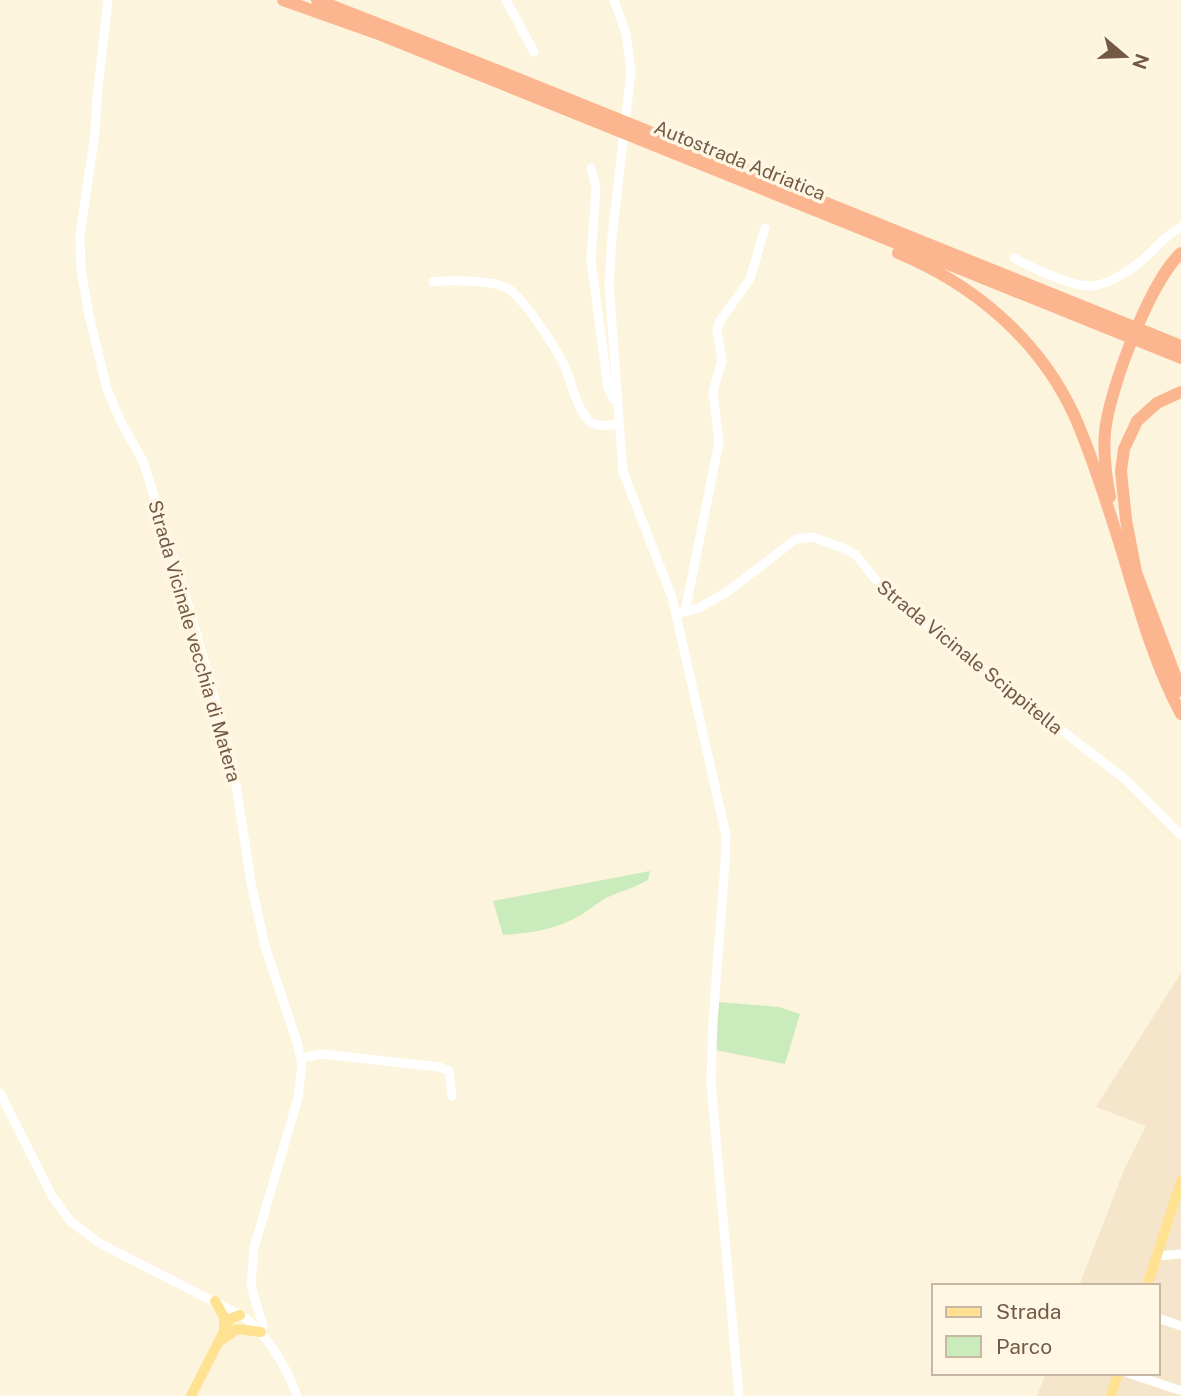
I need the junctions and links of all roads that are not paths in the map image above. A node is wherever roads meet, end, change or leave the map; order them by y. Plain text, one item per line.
1 (108, 0) edge
2 (283, 0) edge
3 (317, 0) edge
4 (506, 0) edge
5 (614, 0) edge
6 (534, 52) dead end
7 (591, 168) dead end
8 (742, 182) junction
9 (1181, 227) edge
10 (765, 228) dead end
11 (1181, 253) edge
12 (1014, 258) dead end
13 (433, 282) dead end
14 (1046, 291) junction
15 (1181, 338) edge
16 (1181, 346) edge
17 (1181, 358) edge
18 (1181, 392) edge
19 (618, 410) junction
20 (619, 424) junction
21 (1133, 578) junction
22 (681, 613) junction
23 (1181, 691) edge
24 (1181, 714) edge
25 (1181, 835) edge
26 (301, 1058) junction
27 (0, 1093) edge
28 (452, 1096) dead end
29 (1181, 1181) edge
30 (1181, 1254) edge
31 (1157, 1256) junction
32 (1148, 1284) edge
33 (215, 1301) junction
34 (240, 1315) junction
35 (1160, 1319) edge
36 (1181, 1326) edge
37 (261, 1332) junction
38 (225, 1334) junction
39 (1117, 1375) edge
40 (1134, 1375) edge
41 (1179, 1390) dead end
42 (191, 1396) edge
43 (297, 1396) edge
44 (739, 1396) edge
45 (1111, 1396) edge

1 - 26 street, Strada Vicinale vecchia di Matera
2 - 8 highway, Autostrada Adriatica
3 - 14 highway, Autostrada Adriatica
4 - 6 street
5 - 19 street
7 - 19 street
8 - 17 highway, Autostrada Adriatica
8 - 21 highway
9 - 12 street
10 - 22 street
11 - 21 highway
13 - 20 street
14 - 15 highway
14 - 16 highway, Autostrada Adriatica
18 - 21 highway
19 - 20 street
20 - 22 street
21 - 23 highway
21 - 24 highway
22 - 25 street, Strada Vicinale Scippitella
22 - 44 street
26 - 28 street
26 - 37 street, Strada Vicinale vecchia di Matera
27 - 33 street
29 - 31 main road
30 - 31 street
31 - 32 main road
33 - 34 street
33 - 38 main road
34 - 37 street
34 - 38 main road
35 - 36 street
37 - 38 main road
37 - 43 street, Strada Vicinale vecchia di Matera
38 - 42 main road
39 - 45 main road
40 - 41 street

